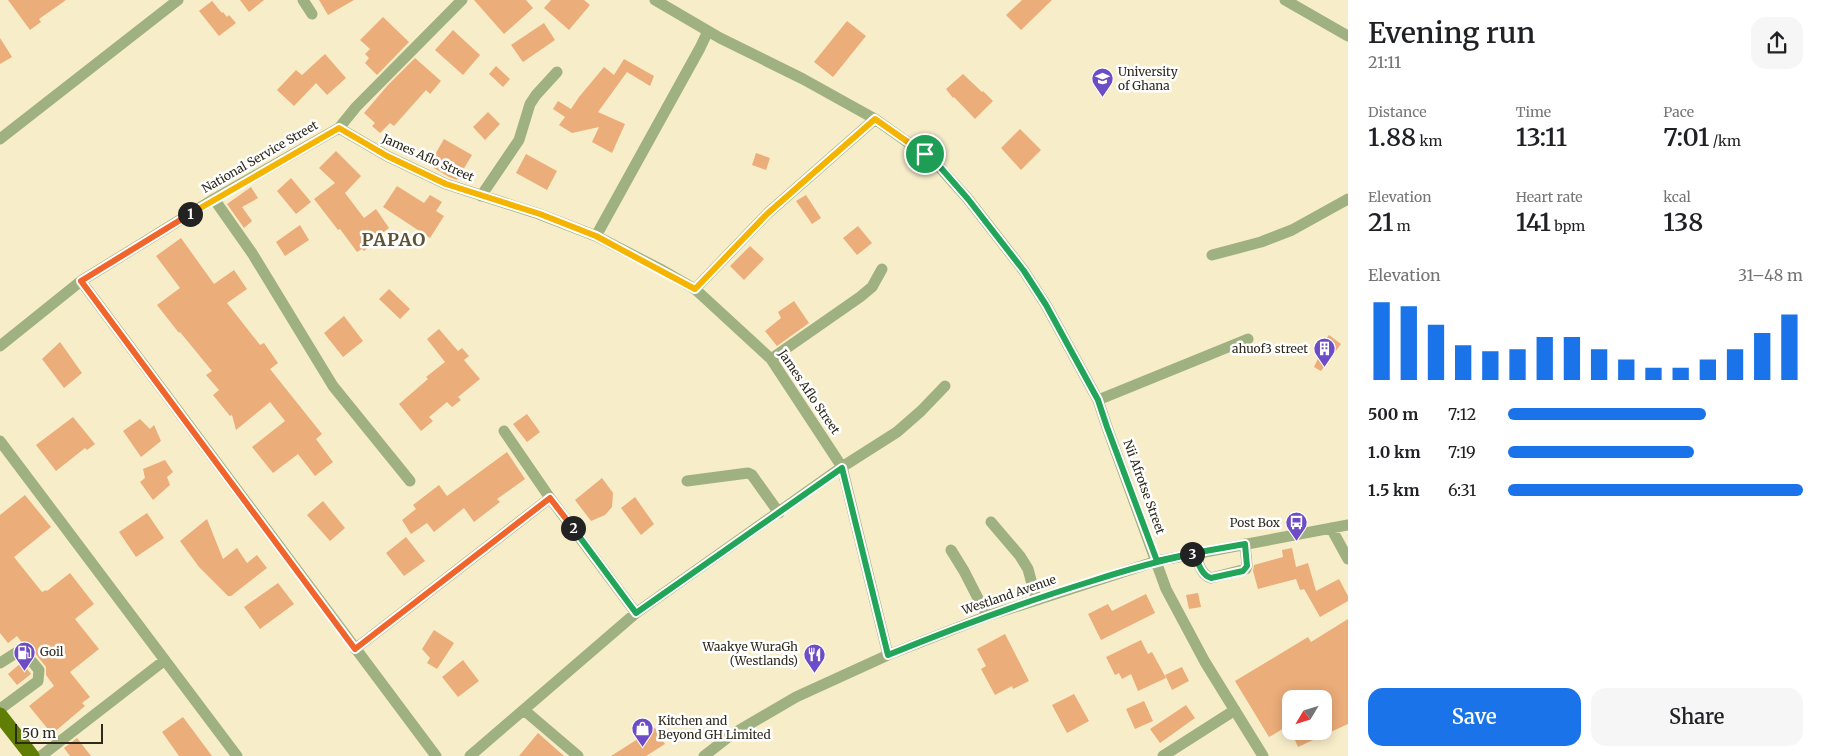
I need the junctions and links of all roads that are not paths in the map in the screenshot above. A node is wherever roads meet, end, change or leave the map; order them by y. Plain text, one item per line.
1 (178, 0) edge
2 (303, 0) edge
3 (462, 0) edge
4 (655, 0) edge
5 (1285, 0) edge
6 (312, 14) dead end
7 (708, 31) junction
8 (1348, 36) edge
9 (557, 72) dead end
10 (875, 119) junction
11 (339, 128) junction
12 (0, 139) edge
13 (480, 196) junction
14 (214, 199) junction
15 (1348, 199) edge
16 (596, 236) junction
17 (1212, 255) dead end
18 (882, 269) dead end
19 (81, 281) junction
20 (695, 289) junction
21 (1248, 339) dead end
22 (0, 346) edge
23 (771, 359) junction
24 (945, 386) dead end
25 (1098, 400) junction
26 (504, 431) dead end
27 (0, 441) edge
28 (842, 468) junction
29 (410, 481) dead end
30 (687, 481) dead end
31 (550, 498) junction
32 (779, 513) junction
33 (991, 522) dead end
34 (1348, 525) edge
35 (1331, 528) junction
36 (1245, 544) junction
37 (951, 550) dead end
38 (1194, 553) junction
39 (1348, 559) edge
40 (1157, 561) junction
41 (1036, 599) junction
42 (636, 613) junction
43 (987, 616) junction
44 (355, 649) junction
45 (888, 655) junction
46 (165, 660) junction
47 (0, 662) edge
48 (0, 709) edge
49 (524, 710) junction
50 (1235, 710) junction
51 (0, 715) edge
52 (32, 756) edge
53 (41, 756) edge
54 (237, 756) edge
55 (436, 756) edge
56 (470, 756) edge
57 (578, 756) edge
58 (704, 756) edge
59 (1163, 756) edge
60 (1263, 756) edge

1 - 12 street
2 - 6 street
3 - 11 street, National Service Street
4 - 7 street, Nii Afrotse Street
5 - 8 street
7 - 10 street, Nii Afrotse Street
7 - 16 street
9 - 13 street
10 - 20 street
10 - 25 street, Nii Afrotse Street
11 - 13 street, James Aflo Street
11 - 14 street, National Service Street
13 - 16 street, James Aflo Street
14 - 19 street, National Service Street
14 - 29 street
15 - 17 street
16 - 20 street, James Aflo Street
18 - 23 street
19 - 22 street, National Service Street
19 - 44 street
20 - 23 street, James Aflo Street
21 - 25 street
23 - 28 street, James Aflo Street
24 - 28 street
25 - 40 street, Nii Afrotse Street
26 - 31 street
27 - 46 street
28 - 32 street
28 - 45 street, James Aflo Street
30 - 32 street
31 - 42 street
31 - 44 street
32 - 42 street
33 - 41 street
34 - 35 street, Westland Avenue
35 - 36 street, Westland Avenue
35 - 39 street
36 - 38 street, Westland Avenue
36 - 38 street
37 - 43 street
38 - 40 street, Westland Avenue
40 - 41 street, Westland Avenue
40 - 50 street, Nii Afrotse Street
41 - 43 street, Westland Avenue
42 - 49 street
43 - 45 street, Westland Avenue
44 - 55 street
45 - 58 street, Westland Avenue
46 - 53 street
46 - 54 street
47 - 48 street
49 - 56 street
49 - 57 street
50 - 59 street
50 - 60 street, Nii Afrotse Street
51 - 52 main road

